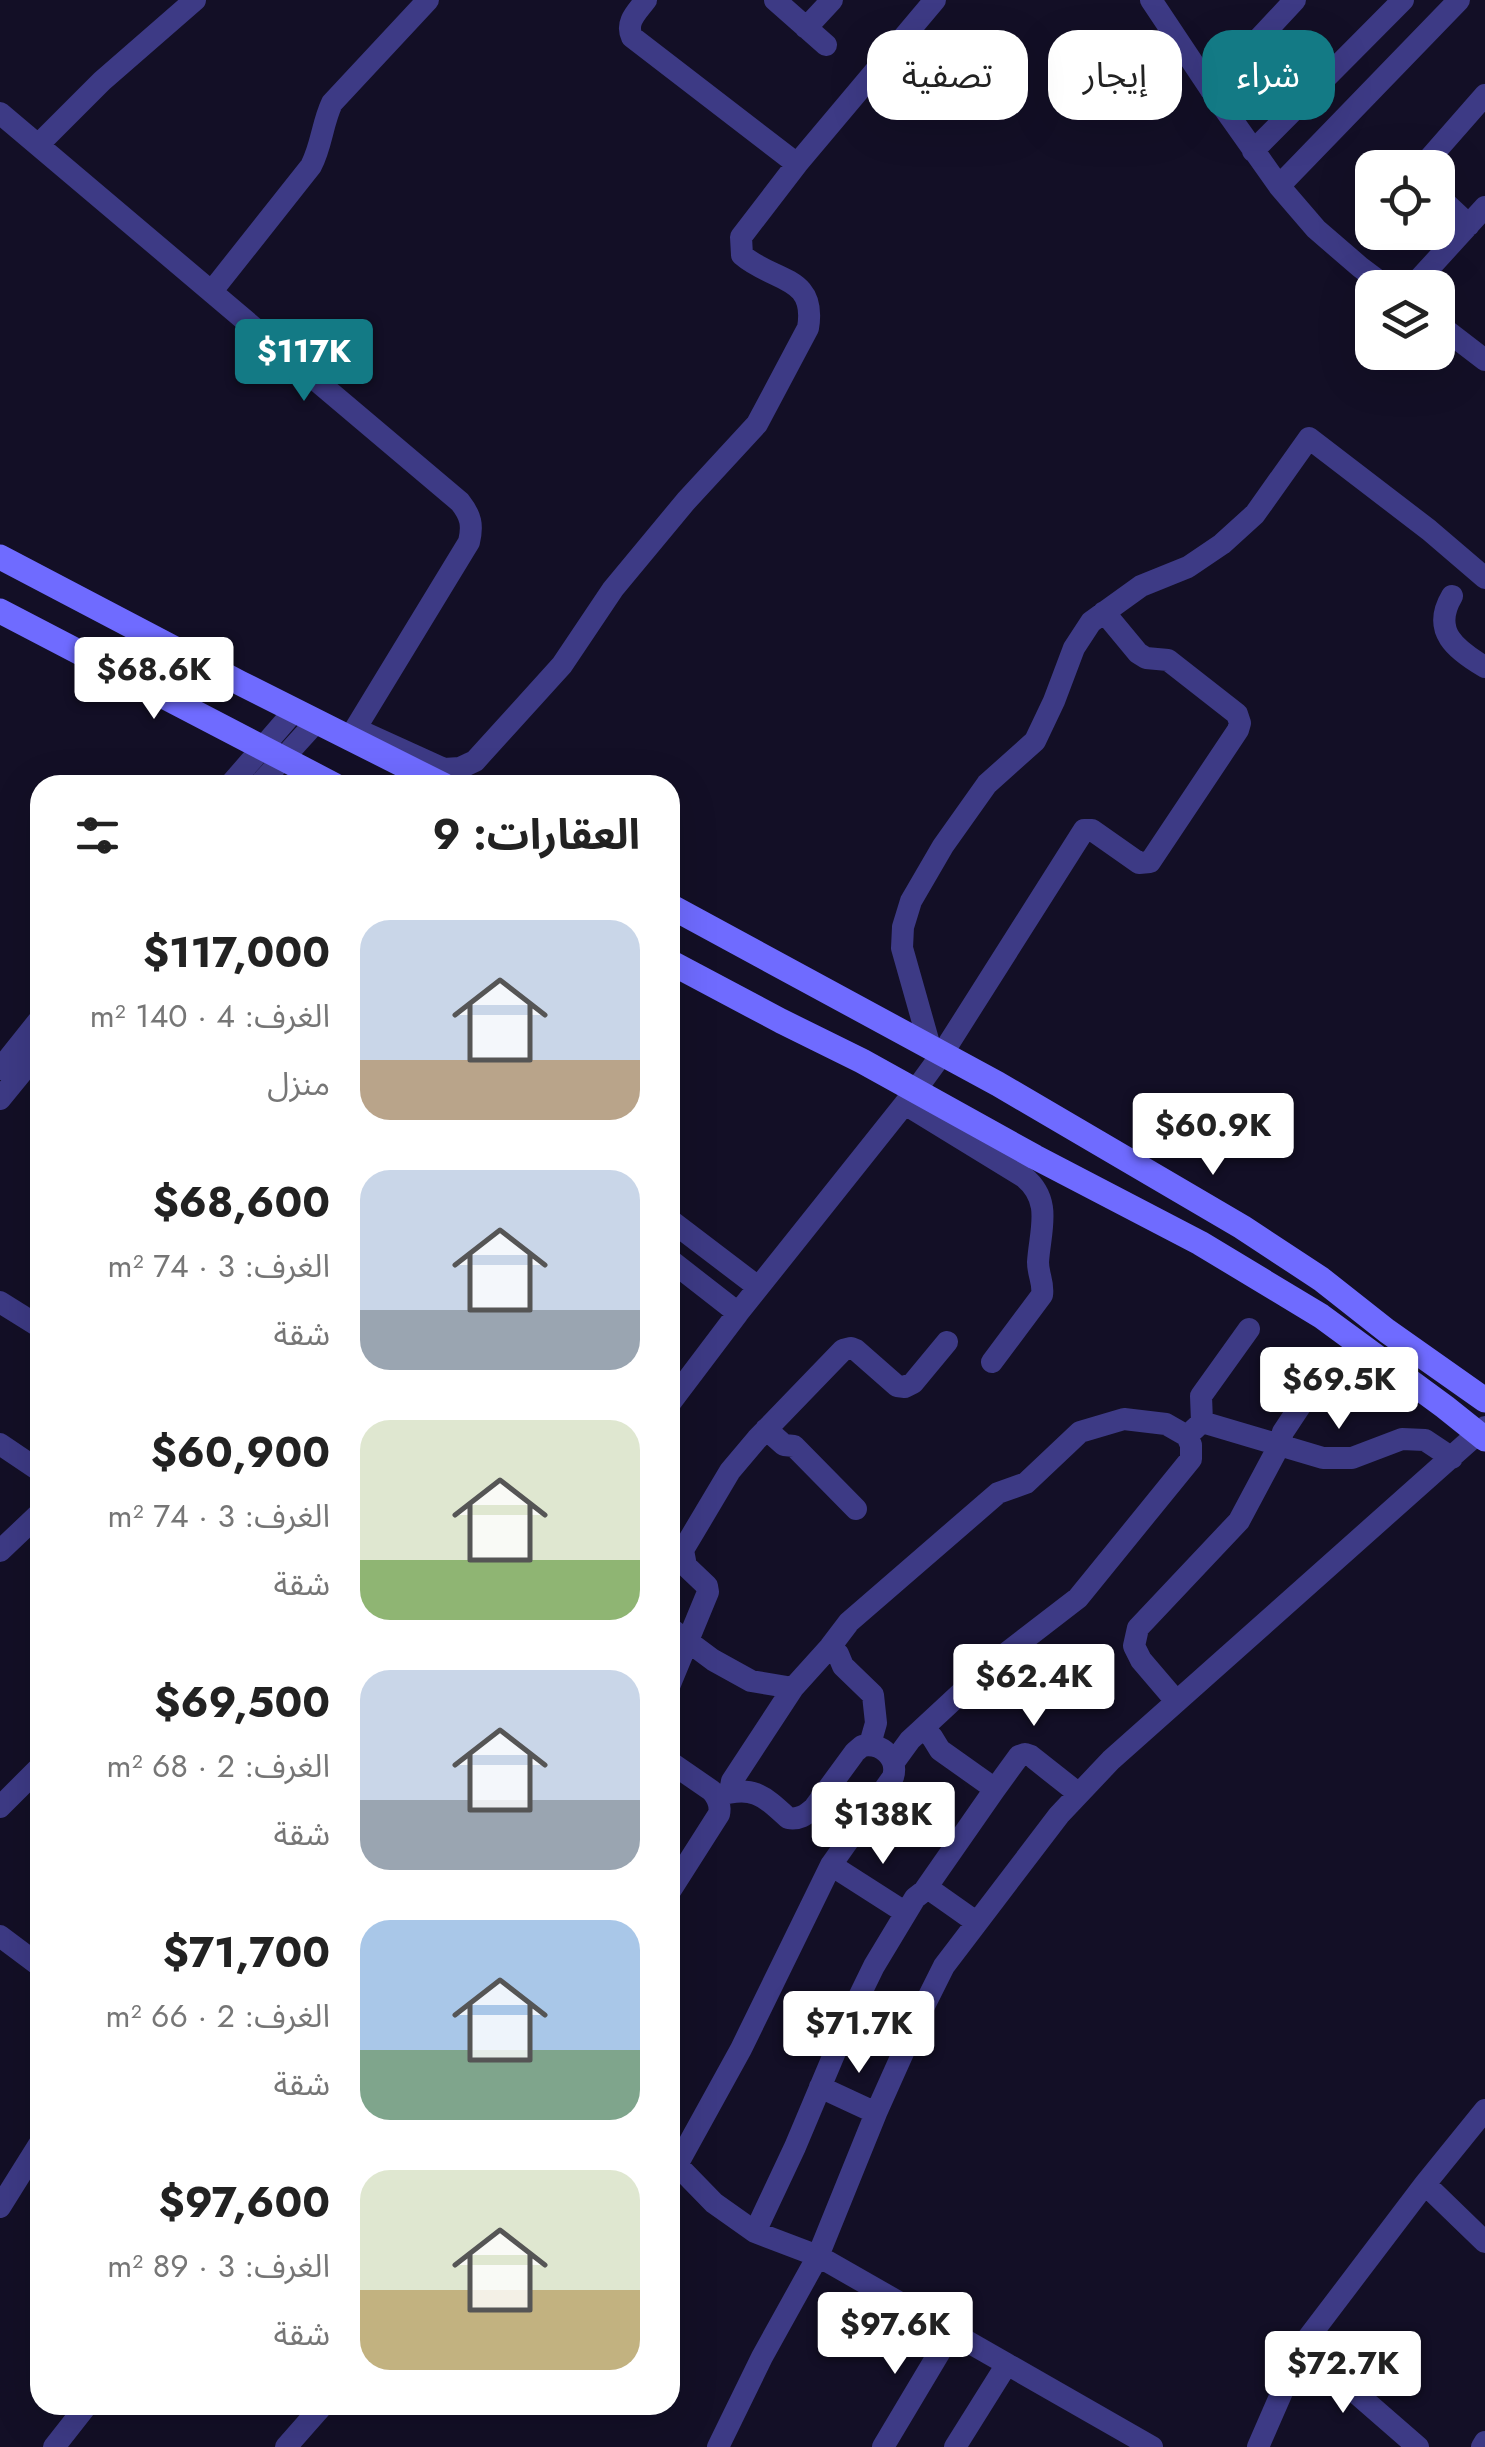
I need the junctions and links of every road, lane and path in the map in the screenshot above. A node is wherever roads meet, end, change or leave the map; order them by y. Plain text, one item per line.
1 (196, 0) edge
2 (428, 0) edge
3 (646, 0) edge
4 (775, 0) edge
5 (832, 0) edge
6 (935, 0) edge
7 (1151, 0) edge
8 (1295, 0) edge
9 (1459, 0) edge
10 (1398, 5) edge
11 (806, 28) junction
12 (1267, 30) edge
13 (1424, 38) junction
14 (826, 46) dead end
15 (1202, 78) edge
16 (1485, 94) edge
17 (0, 113) edge
18 (1232, 120) edge
19 (1476, 121) edge
20 (39, 144) junction
21 (1253, 150) junction
22 (1442, 150) edge
23 (797, 164) junction
24 (1279, 186) junction
25 (1477, 216) edge
26 (1364, 270) edge
27 (1428, 270) edge
28 (212, 291) junction
29 (1455, 337) edge
30 (1485, 360) edge
31 (0, 557) edge
32 (1485, 578) edge
33 (1452, 596) dead end
34 (0, 611) edge
35 (1104, 612) junction
36 (1485, 666) edge
37 (306, 716) junction
38 (352, 734) junction
39 (273, 752) junction
40 (243, 775) edge
41 (264, 775) edge
42 (316, 775) edge
43 (425, 775) edge
44 (680, 911) edge
45 (680, 968) edge
46 (30, 1032) edge
47 (936, 1050) junction
48 (30, 1062) edge
49 (0, 1069) edge
50 (910, 1097) junction
51 (0, 1099) edge
52 (680, 1228) edge
53 (680, 1268) edge
54 (758, 1287) junction
55 (0, 1302) edge
56 (738, 1313) junction
57 (30, 1321) edge
58 (1249, 1329) dead end
59 (947, 1342) dead end
60 (992, 1362) dead end
61 (1324, 1370) dead end
62 (680, 1389) edge
63 (1485, 1400) edge
64 (766, 1429) junction
65 (1194, 1429) junction
66 (1483, 1433) edge
67 (0, 1444) edge
68 (1279, 1446) junction
69 (1452, 1458) junction
70 (30, 1464) edge
71 (856, 1509) dead end
72 (30, 1522) edge
73 (0, 1551) edge
74 (680, 1633) edge
75 (680, 1635) edge
76 (830, 1647) junction
77 (793, 1688) junction
78 (1176, 1701) junction
79 (922, 1729) junction
80 (870, 1744) junction
81 (894, 1762) junction
82 (680, 1768) edge
83 (30, 1777) edge
84 (995, 1789) junction
85 (723, 1794) junction
86 (1079, 1794) junction
87 (0, 1806) edge
88 (831, 1866) junction
89 (680, 1875) edge
90 (924, 1891) junction
91 (906, 1913) junction
92 (976, 1922) junction
93 (0, 1936) edge
94 (30, 1958) edge
95 (820, 2087) junction
96 (1485, 2110) edge
97 (876, 2113) junction
98 (680, 2149) edge
99 (30, 2153) edge
100 (680, 2165) edge
101 (8, 2175) edge
102 (1425, 2184) junction
103 (0, 2207) edge
104 (755, 2232) junction
105 (1485, 2242) edge
106 (818, 2256) junction
107 (951, 2333) junction
108 (1302, 2346) junction
109 (1006, 2364) junction
110 (79, 2415) edge
111 (314, 2415) edge
112 (54, 2447) edge
113 (286, 2447) edge
114 (718, 2447) edge
115 (884, 2447) edge
116 (955, 2447) edge
117 (1152, 2447) edge
118 (1258, 2447) edge
119 (1418, 2447) edge

1 - 20 street
2 - 28 street
3 - 23 street
4 - 11 street
5 - 11 street
6 - 23 street
7 - 15 street
8 - 12 street
9 - 13 street
10 - 13 street
10 - 21 street
11 - 14 street
13 - 24 street
16 - 19 street
17 - 20 street
18 - 21 street
19 - 22 street
20 - 28 street
21 - 24 street
23 - 38 street
24 - 26 street
25 - 27 street
28 - 38 street
29 - 30 street
31 - 37 street
32 - 35 street
33 - 36 street
34 - 39 street
35 - 47 street
35 - 47 street
37 - 38 street
37 - 39 street
38 - 43 street
39 - 40 street
39 - 41 street
39 - 42 street
44 - 47 street
45 - 50 street
46 - 49 street
47 - 50 street
47 - 63 street
48 - 51 street
50 - 54 street
50 - 60 street
50 - 66 street
52 - 54 street
53 - 56 street
54 - 56 street
55 - 57 street
56 - 62 street
58 - 65 street
59 - 64 street
61 - 68 street
64 - 71 street
64 - 74 street
65 - 68 street
65 - 76 street
65 - 79 street
66 - 69 street
67 - 70 street
68 - 69 street
68 - 78 street
69 - 78 street
72 - 73 street
75 - 77 street
76 - 77 street
76 - 80 street
77 - 85 street
78 - 86 street
79 - 81 street
79 - 84 street
80 - 81 street
80 - 85 street
81 - 88 street
82 - 85 street
83 - 87 street
84 - 86 street
84 - 90 street
85 - 89 street
86 - 92 street
88 - 91 street
88 - 98 street
90 - 91 street
90 - 92 street
91 - 95 street
92 - 97 street
93 - 94 street
95 - 97 street
95 - 104 street
96 - 102 street
97 - 106 street
99 - 101 street
100 - 104 street
101 - 103 street
102 - 105 street
102 - 108 street
104 - 106 street
106 - 107 street
106 - 114 street
107 - 109 street
107 - 115 street
108 - 118 street
108 - 119 street
109 - 116 street
109 - 117 street
110 - 112 street
111 - 113 street

